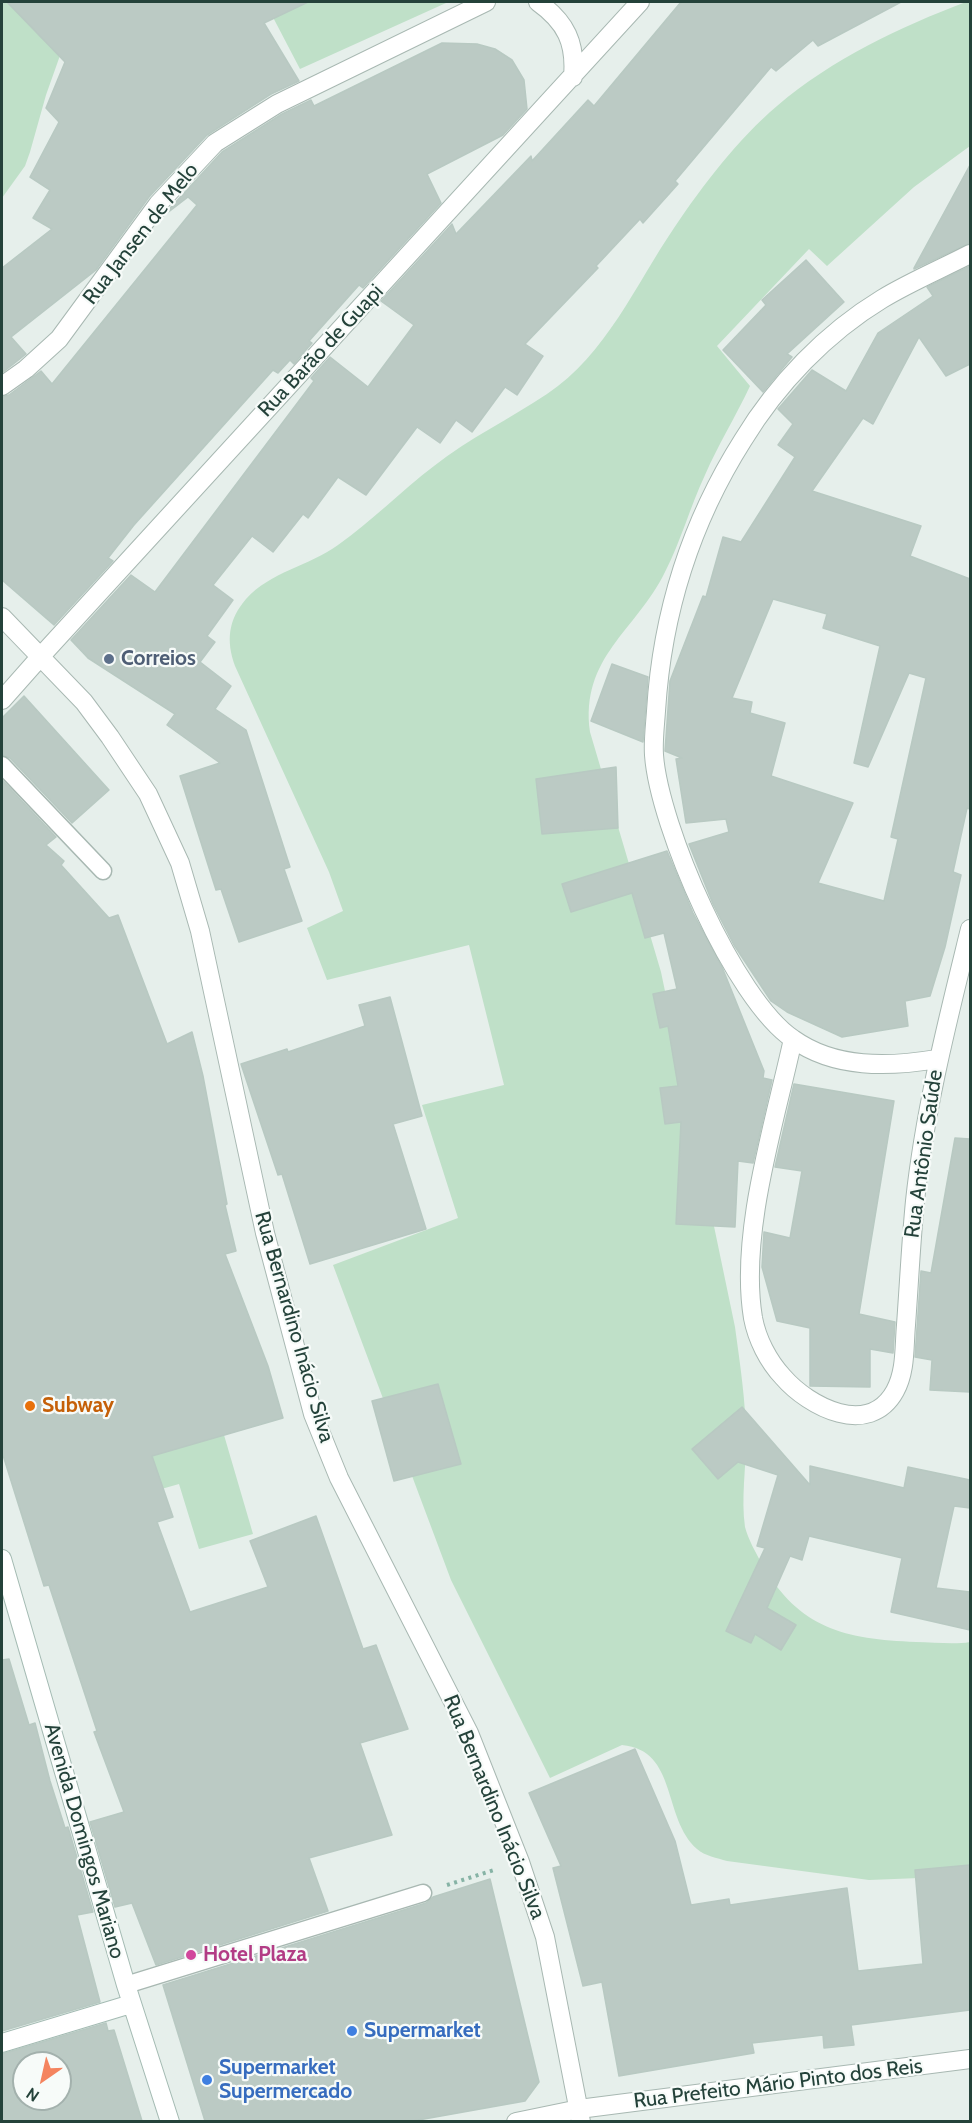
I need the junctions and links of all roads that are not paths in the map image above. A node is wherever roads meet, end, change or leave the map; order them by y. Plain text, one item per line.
1 (486, 2) edge
2 (538, 2) edge
3 (640, 2) edge
4 (573, 77) junction
5 (970, 254) edge
6 (2, 386) edge
7 (2, 617) edge
8 (41, 656) junction
9 (2, 700) edge
10 (2, 765) edge
11 (103, 871) dead end
12 (970, 929) edge
13 (793, 1039) junction
14 (938, 1059) junction
15 (2, 1559) edge
16 (423, 1893) road end
17 (126, 1985) junction
18 (131, 2004) junction
19 (2, 2043) edge
20 (970, 2059) edge
21 (580, 2115) edge
22 (170, 2121) edge
23 (516, 2121) edge

1 - 6 street, Rua Jansen de Melo
2 - 4 street
3 - 4 street, Rua Barão de Guapi
4 - 8 street, Rua Barão de Guapi
5 - 13 street
7 - 8 street, Rua Bernardino Inácio Silva
8 - 9 street, Rua Barão de Guapi
8 - 21 street, Rua Bernardino Inácio Silva
10 - 11 lane
12 - 14 street, Rua Antônio Saúde
13 - 14 street
13 - 14 street, Rua Antônio Saúde
15 - 17 street, Avenida Domingos Mariano
16 - 17 lane
17 - 18 street, Avenida Domingos Mariano
18 - 19 street
18 - 22 street, Avenida Domingos Mariano
20 - 21 street, Rua Prefeito Mário Pinto dos Reis
21 - 23 street, Rua Prefeito Mário Pinto dos Reis

